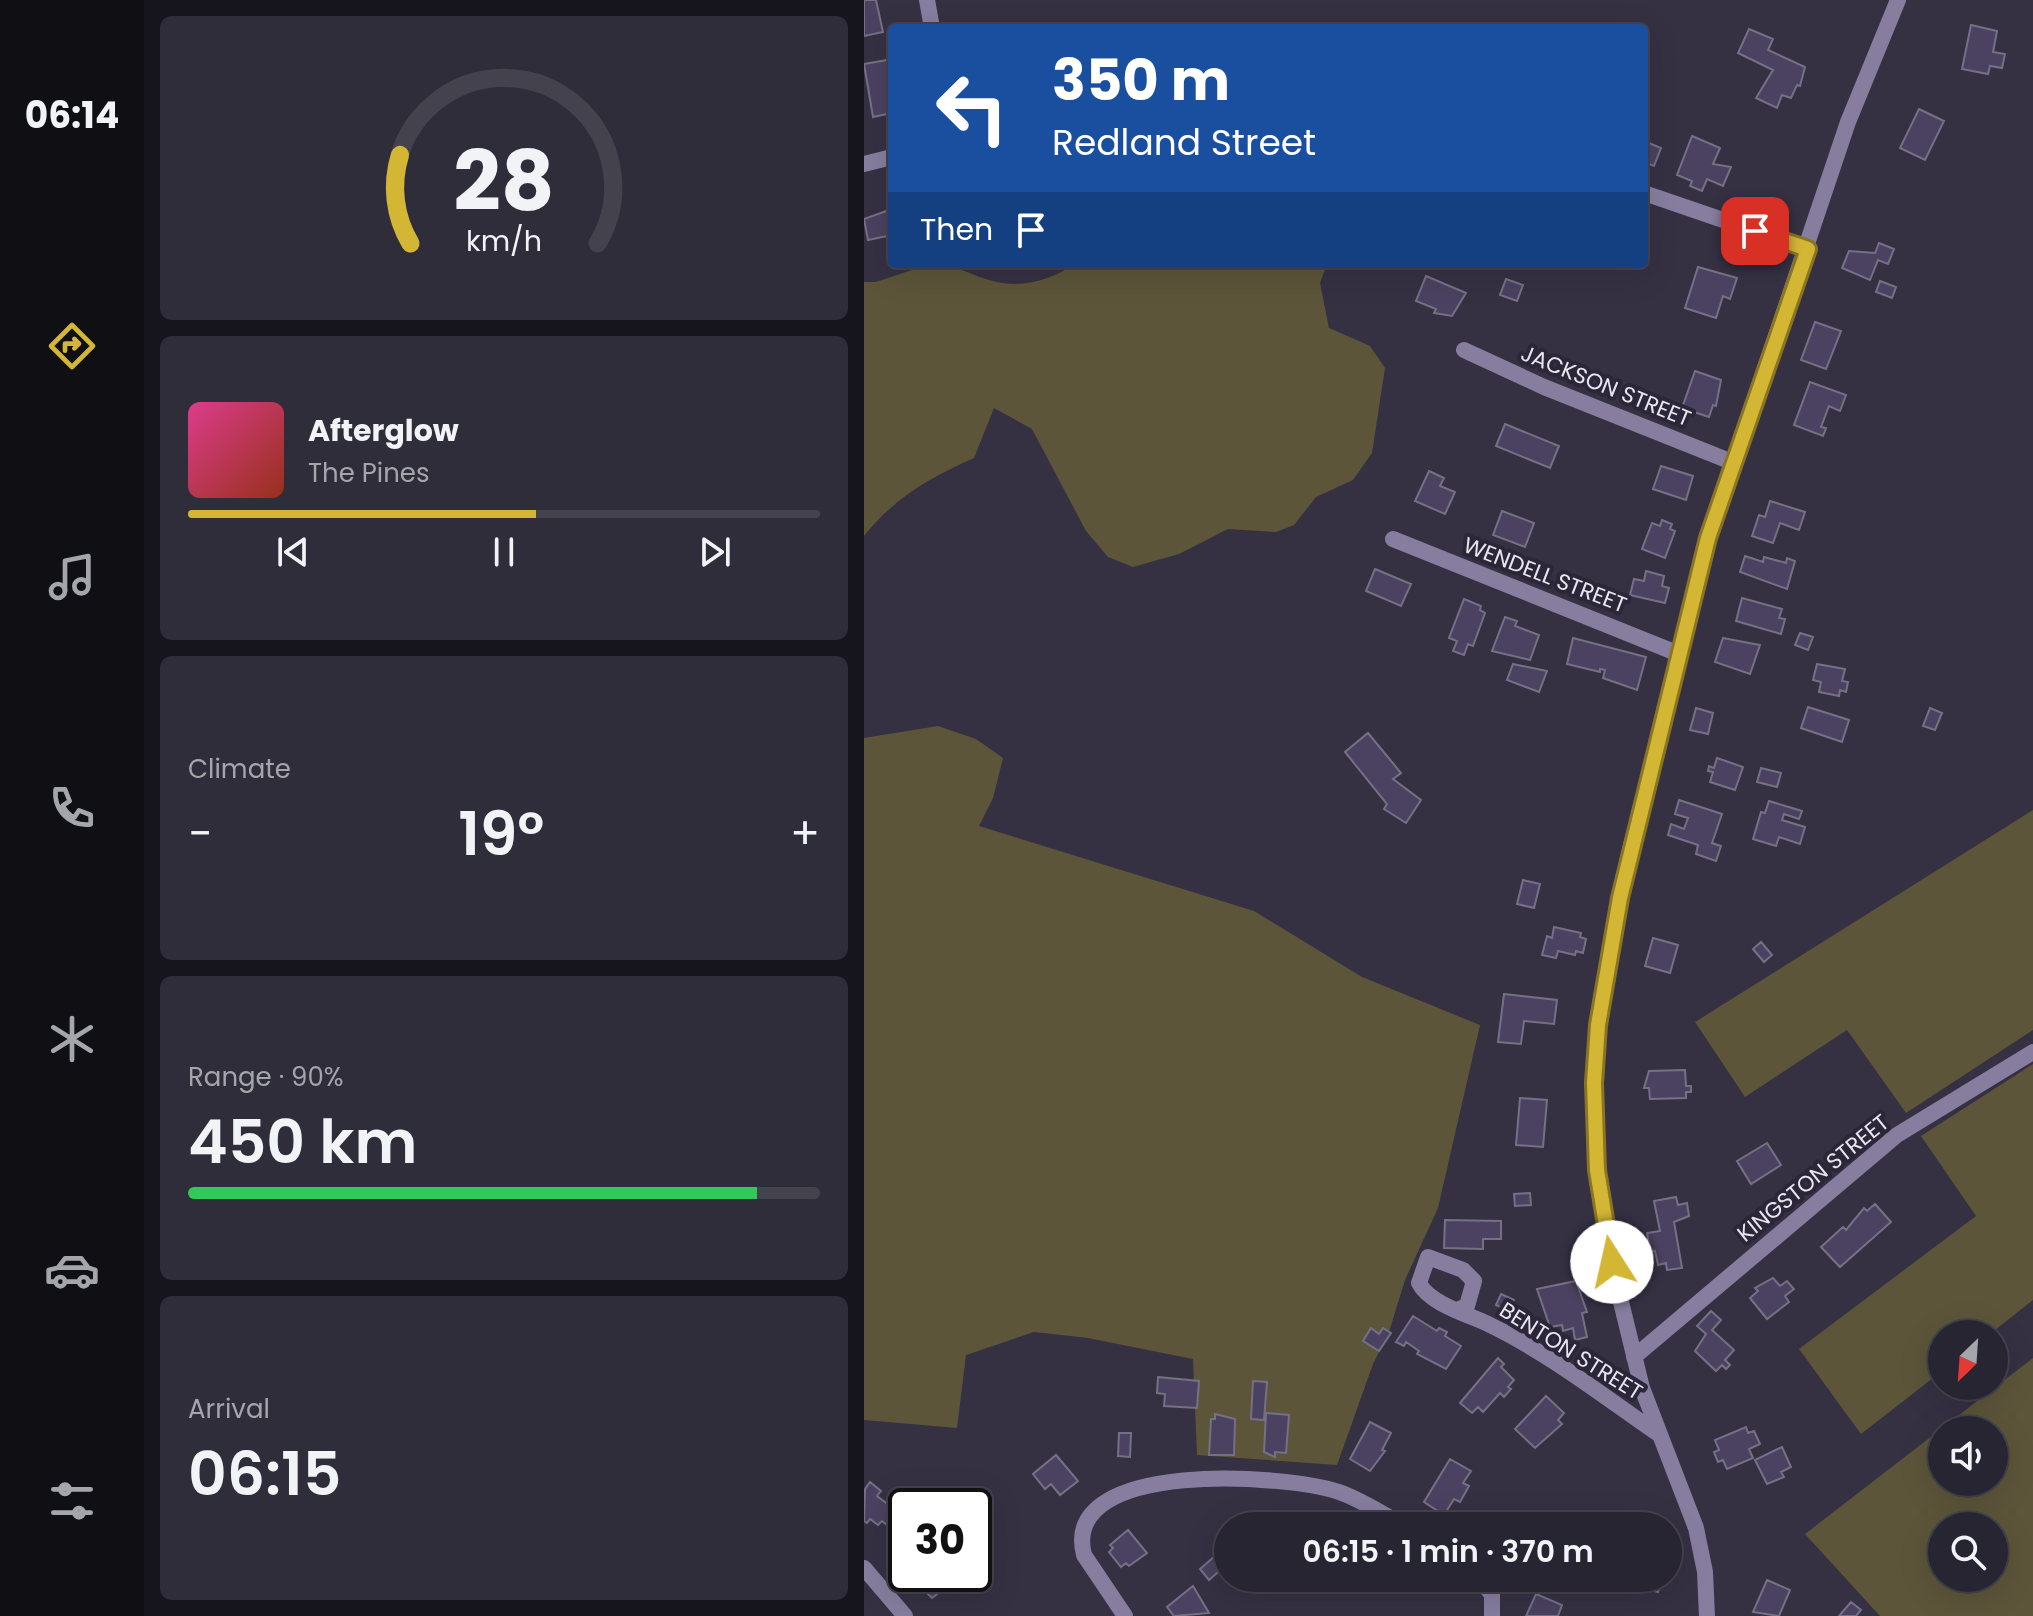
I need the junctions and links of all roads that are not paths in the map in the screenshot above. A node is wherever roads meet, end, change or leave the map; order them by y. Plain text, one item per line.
1 (927, 0) edge
2 (1898, 0) edge
3 (931, 24) edge
4 (888, 158) edge
5 (864, 164) edge
6 (1648, 194) edge
7 (1808, 249) junction
8 (1464, 350) dead end
9 (1732, 462) junction
10 (1393, 539) dead end
11 (1679, 654) junction
12 (2033, 1052) edge
13 (1457, 1310) dead end
14 (1634, 1357) junction
15 (1659, 1434) junction
16 (1379, 1512) edge
17 (865, 1571) edge
18 (1490, 1592) edge
19 (905, 1616) edge
20 (1125, 1616) edge
21 (1492, 1616) edge
22 (1707, 1616) edge

1 - 3 street
2 - 7 street
4 - 5 street
6 - 7 street
7 - 9 street
8 - 9 street, JACKSON STREET
9 - 11 street
10 - 11 street, WENDELL STREET
11 - 14 street
12 - 14 street, KINGSTON STREET
13 - 15 street, BENTON STREET
14 - 15 street
15 - 22 street
16 - 20 street
17 - 19 street
18 - 21 street

